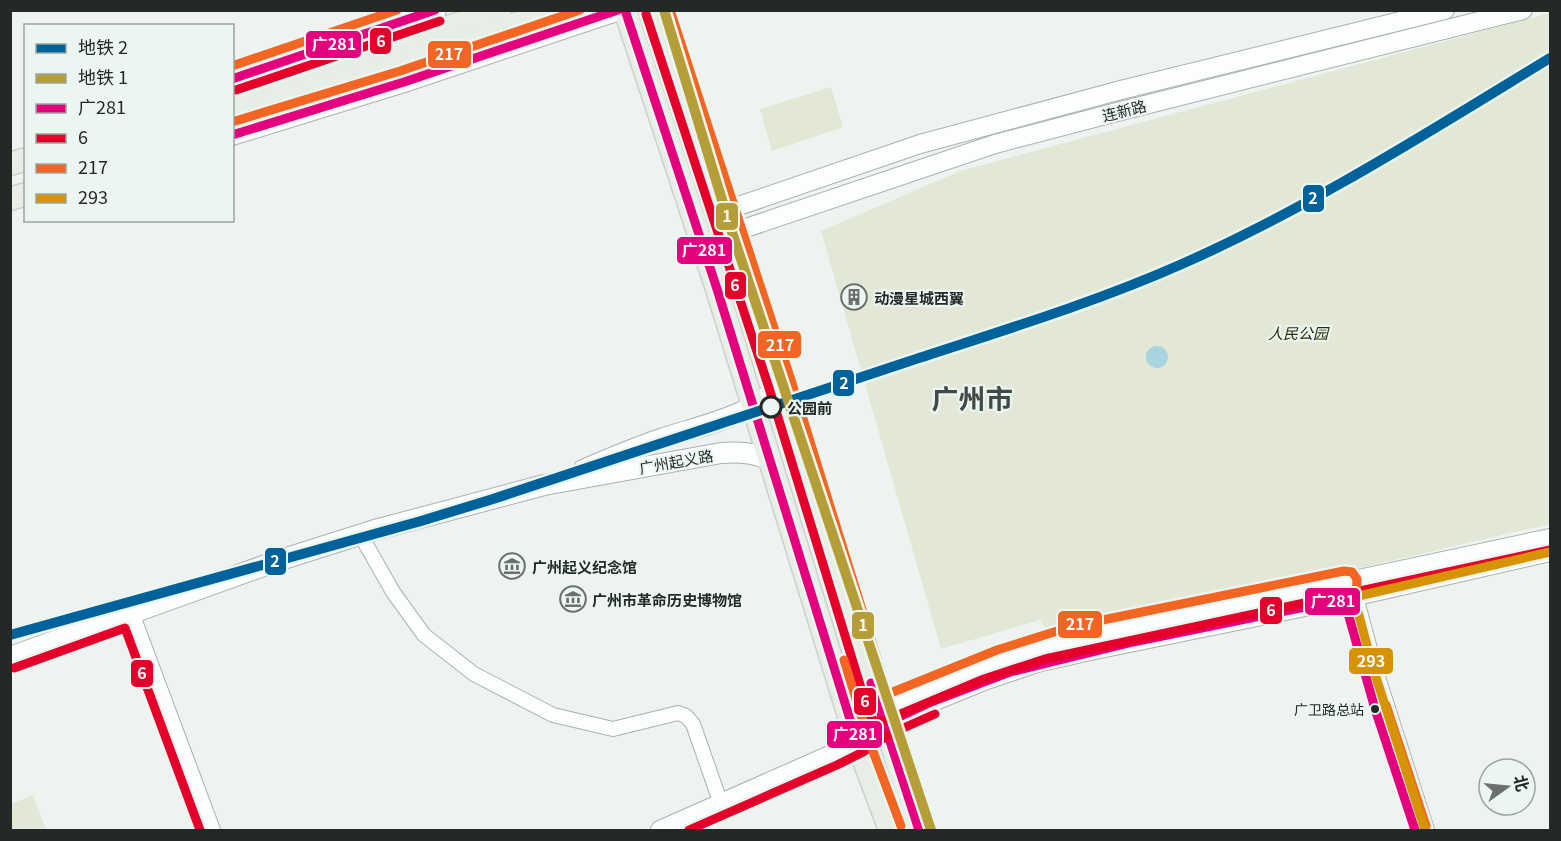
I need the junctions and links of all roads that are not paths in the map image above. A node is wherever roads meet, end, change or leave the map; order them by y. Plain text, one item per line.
1 (436, 10) edge
2 (500, 10) edge
3 (559, 10) edge
4 (620, 10) edge
5 (625, 10) edge
6 (657, 10) edge
7 (1445, 10) edge
8 (1523, 10) edge
9 (375, 60) junction
10 (234, 78) edge
11 (234, 98) edge
12 (234, 116) edge
13 (234, 134) edge
14 (724, 211) junction
15 (731, 233) junction
16 (780, 384) junction
17 (753, 406) junction
18 (771, 461) junction
19 (544, 485) junction
20 (360, 534) junction
21 (1551, 538) edge
22 (1551, 552) edge
23 (1348, 593) junction
24 (132, 613) junction
25 (10, 657) edge
26 (882, 717) junction
27 (857, 742) junction
28 (721, 804) junction
29 (213, 831) edge
30 (660, 831) edge
31 (890, 831) edge
32 (919, 831) edge
33 (1415, 831) edge
34 (1425, 831) edge

1 - 10 main road
2 - 9 main road
3 - 9 main road
4 - 13 main road
5 - 17 main road
6 - 14 main road
7 - 14 street, 连新路
8 - 15 street, 连新路
9 - 11 main road
9 - 12 main road
14 - 15 main road
15 - 16 main road
16 - 17 main road, 广州起义路
16 - 26 main road
17 - 18 main road
17 - 19 main road, 广州起义路
18 - 19 main road, 广州起义路
18 - 27 main road
19 - 20 main road, 广州起义路
20 - 24 main road, 广州起义路
20 - 28 street
21 - 23 street
22 - 23 street
23 - 26 street
23 - 33 street
23 - 34 street
24 - 25 main road, 广州起义路
24 - 29 street
26 - 27 street
26 - 32 main road
27 - 28 street
27 - 31 main road
28 - 30 street

